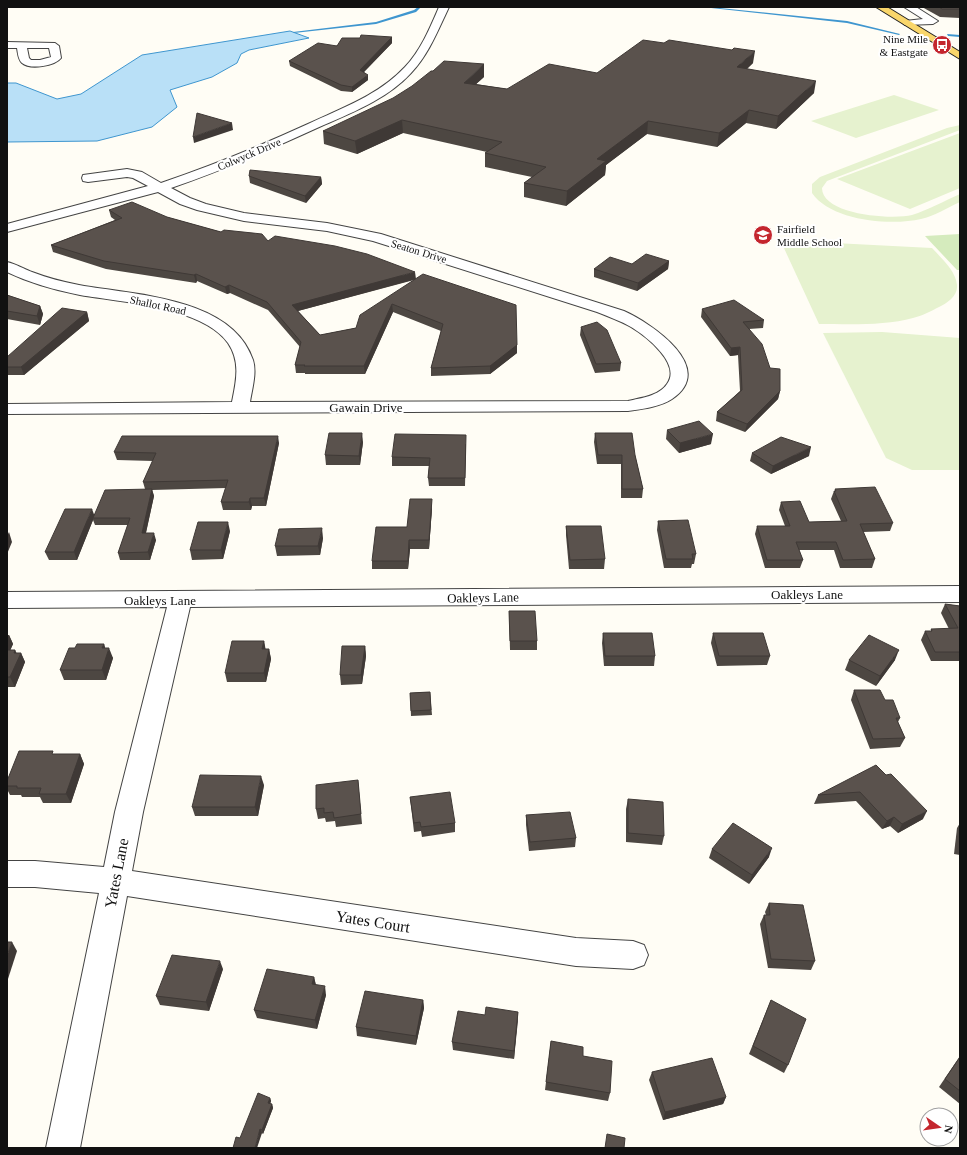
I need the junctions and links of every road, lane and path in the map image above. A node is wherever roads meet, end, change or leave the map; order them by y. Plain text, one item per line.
1 (444, 7) edge
2 (881, 7) edge
3 (909, 7) edge
4 (908, 23) junction
5 (7, 45) edge
6 (20, 45) dead end
7 (960, 56) edge
8 (88, 178) dead end
9 (160, 187) junction
10 (7, 228) edge
11 (7, 266) edge
12 (667, 348) joint
13 (240, 408) junction
14 (7, 409) edge
15 (960, 594) edge
16 (7, 600) edge
17 (180, 600) junction
18 (7, 874) edge
19 (114, 881) junction
20 (632, 955) dead end
21 (63, 1148) edge

1 - 9 street, Colwyck Drive
2 - 4 main road
3 - 4 street
4 - 7 main road
5 - 6 street
8 - 9 street, Seaton Drive
9 - 10 street, Colwyck Drive
9 - 12 street, Seaton Drive
11 - 13 street, Shallot Road
12 - 13 street, Gawain Drive
13 - 14 street, Gawain Drive
15 - 17 street, Oakleys Lane
16 - 17 street, Oakleys Lane
17 - 19 street, Yates Lane
18 - 19 street, Yates Court
19 - 20 street, Yates Court
19 - 21 street, Yates Lane

